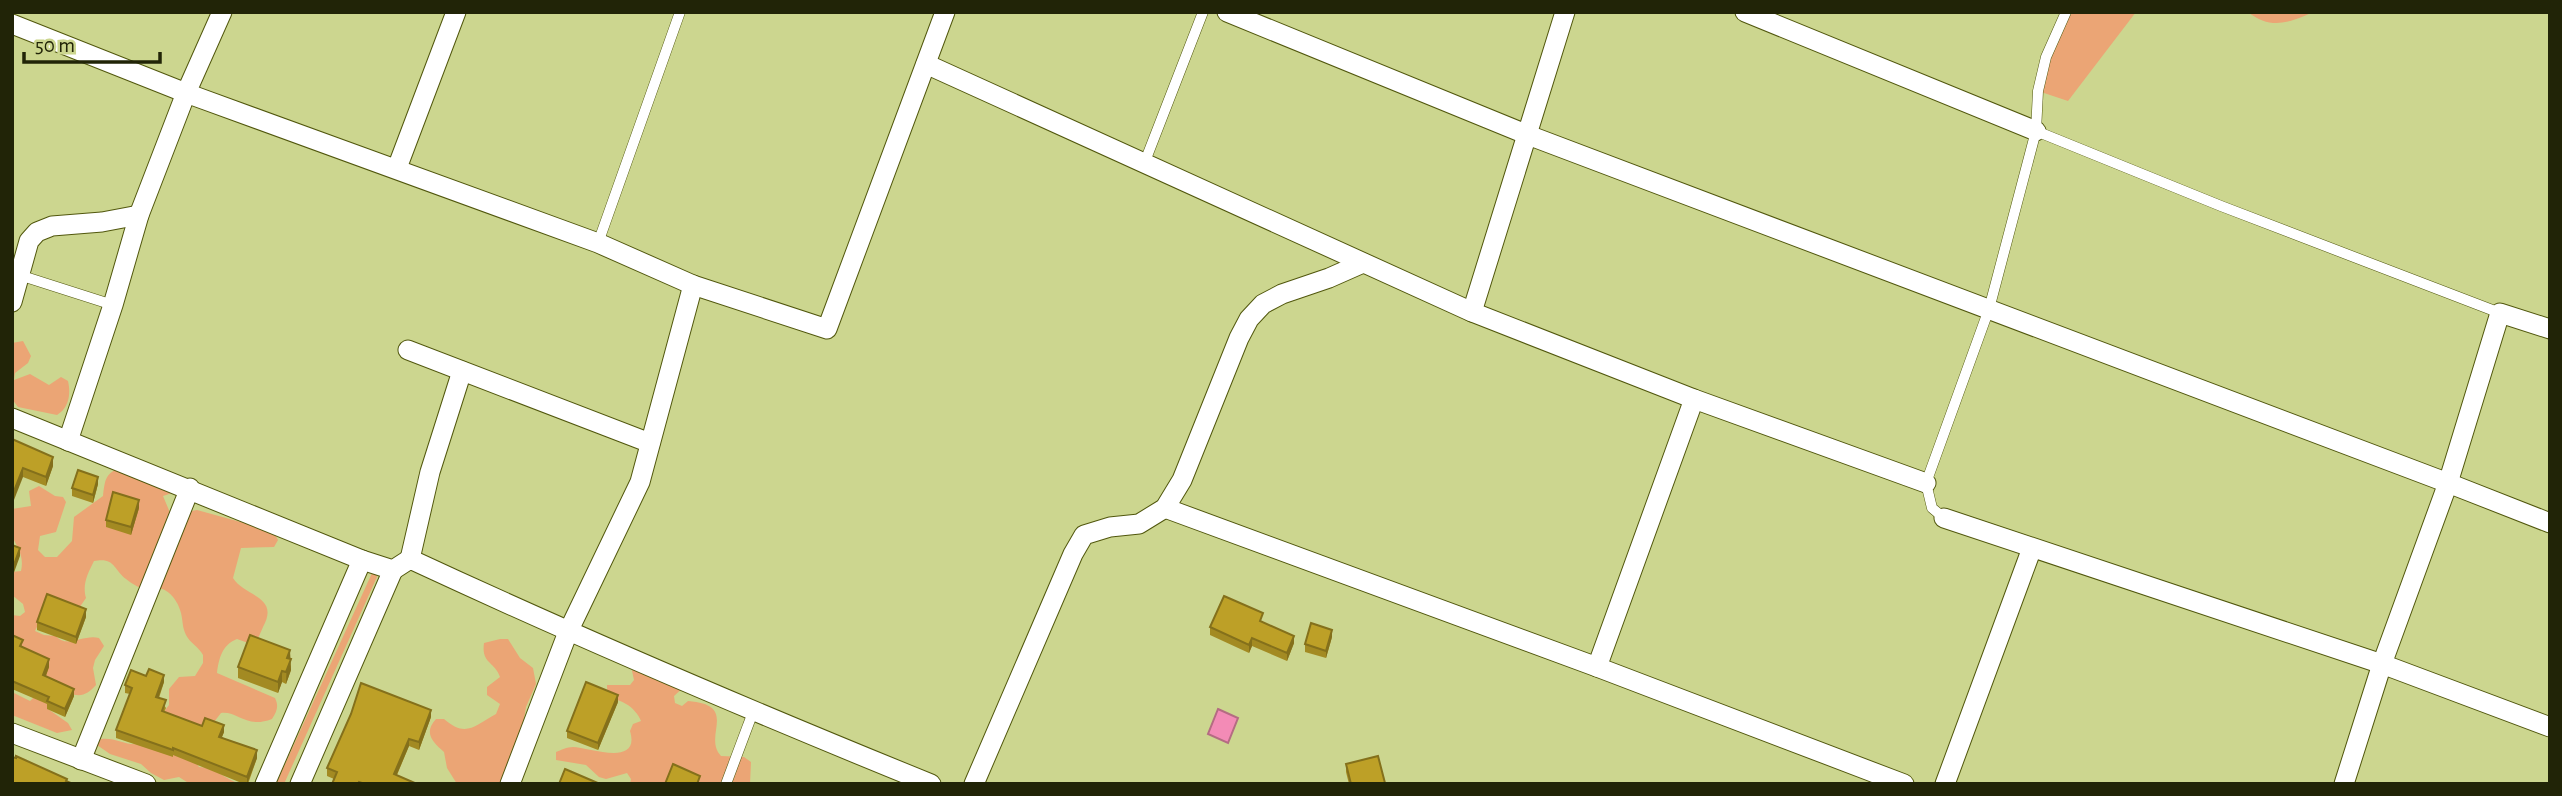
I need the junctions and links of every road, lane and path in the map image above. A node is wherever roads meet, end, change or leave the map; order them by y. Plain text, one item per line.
1 (222, 12) edge
2 (456, 12) edge
3 (680, 12) edge
4 (945, 12) edge
5 (1203, 12) edge
6 (1227, 12) edge
7 (1565, 12) edge
8 (1745, 12) edge
9 (2066, 12) edge
10 (12, 24) edge
11 (926, 64) junction
12 (186, 93) junction
13 (2036, 131) junction
14 (1528, 135) junction
15 (1144, 164) junction
16 (397, 168) junction
17 (139, 215) junction
18 (598, 243) junction
19 (1363, 263) junction
20 (16, 274) edge
21 (693, 285) junction
22 (12, 302) edge
23 (113, 306) junction
24 (1989, 309) junction
25 (1472, 312) junction
26 (2500, 313) junction
27 (2550, 329) edge
28 (408, 351) dead end
29 (462, 371) junction
30 (1694, 399) junction
31 (12, 418) edge
32 (68, 441) junction
33 (650, 443) junction
34 (1926, 483) junction
35 (2448, 483) junction
36 (190, 488) junction
37 (1165, 509) junction
38 (1944, 518) joint
39 (2550, 523) edge
40 (2032, 548) junction
41 (410, 559) junction
42 (362, 560) junction
43 (393, 570) junction
44 (568, 632) junction
45 (2382, 664) junction
46 (1597, 667) junction
47 (753, 712) junction
48 (2550, 727) edge
49 (12, 733) edge
50 (81, 760) junction
51 (146, 784) edge
52 (265, 784) edge
53 (299, 784) edge
54 (510, 784) edge
55 (726, 784) edge
56 (932, 784) edge
57 (974, 784) edge
58 (1904, 784) edge
59 (1945, 784) edge
60 (2344, 784) edge

1 - 12 street
2 - 16 street
3 - 18 lane
4 - 11 street
5 - 15 lane
6 - 14 street
7 - 14 street
8 - 13 street
9 - 13 lane
10 - 12 street
11 - 15 street
11 - 21 street
12 - 16 street
12 - 17 street
13 - 24 lane
13 - 26 lane
14 - 24 street
14 - 25 street
15 - 19 street
16 - 18 street
17 - 20 street
17 - 23 street
18 - 21 street
19 - 25 street
19 - 37 street
20 - 22 street
20 - 23 lane
21 - 33 street
23 - 32 street
24 - 34 lane
24 - 35 street
25 - 30 street
26 - 27 street
26 - 35 street
28 - 29 street
29 - 33 street
29 - 41 street
30 - 34 street
30 - 46 street
31 - 32 street
32 - 36 street
33 - 44 street
34 - 38 lane
35 - 39 street
35 - 45 street
36 - 42 street
36 - 50 street
37 - 46 street
37 - 57 street
38 - 40 street
40 - 45 street
40 - 59 street
41 - 43 street
41 - 44 street
42 - 43 street
42 - 52 street
43 - 53 street
44 - 47 street
44 - 54 street
45 - 48 street
45 - 60 street
46 - 58 street
47 - 55 lane
47 - 56 street
49 - 50 street
50 - 51 street

